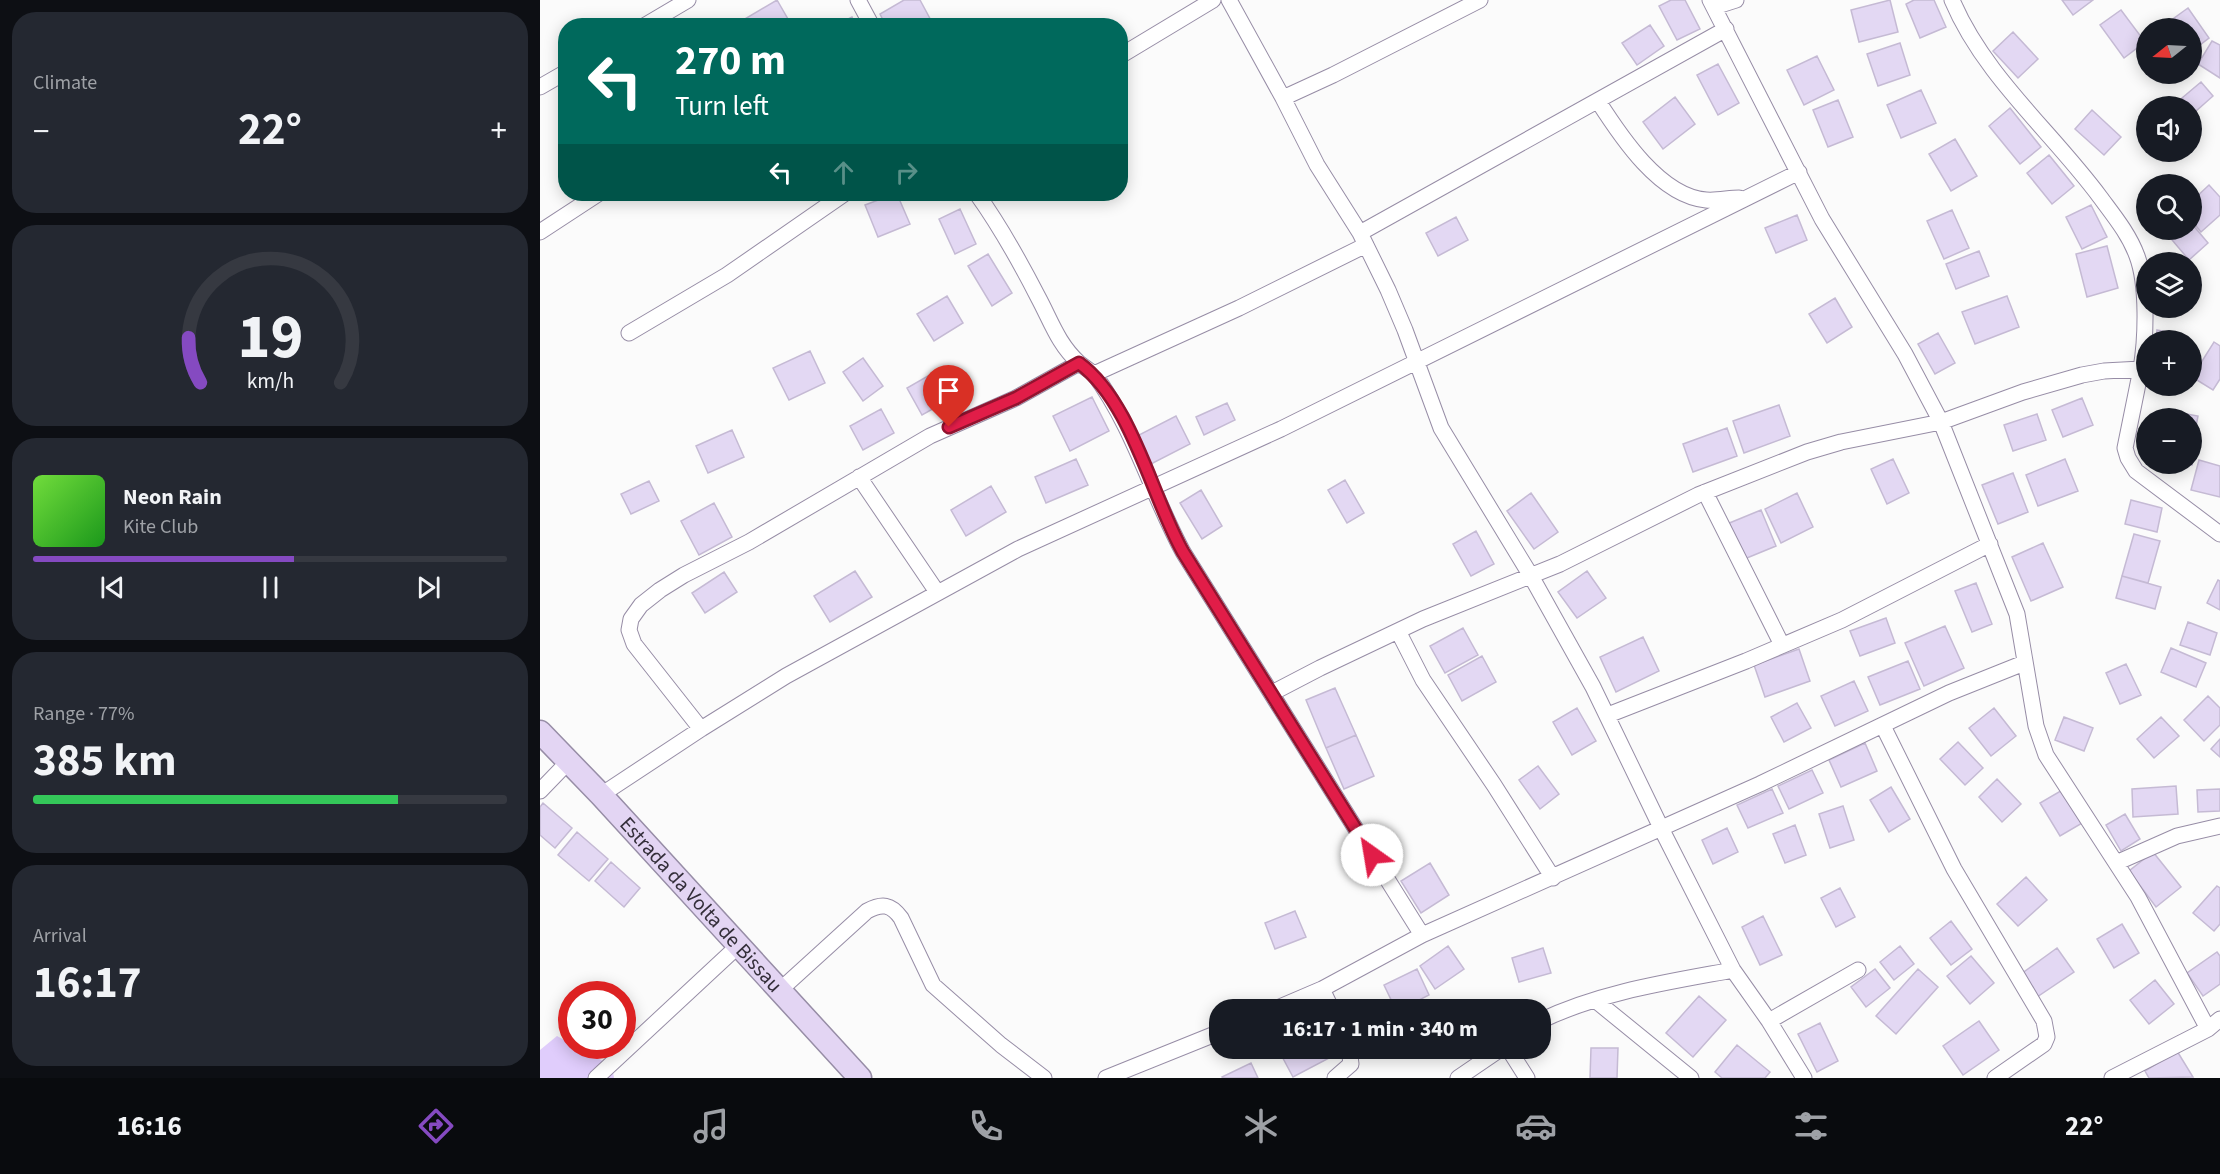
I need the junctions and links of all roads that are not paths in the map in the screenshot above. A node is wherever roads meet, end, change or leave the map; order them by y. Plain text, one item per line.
1 (688, 0) edge
2 (858, 0) edge
3 (1213, 0) edge
4 (1229, 0) edge
5 (1480, 0) edge
6 (1736, 0) edge
7 (1952, 0) edge
8 (1712, 4) edge
9 (658, 18) edge
10 (868, 18) edge
11 (1726, 29) junction
12 (1128, 51) edge
13 (558, 77) edge
14 (540, 87) edge
15 (1283, 98) junction
16 (1598, 101) junction
17 (1799, 172) junction
18 (1748, 197) junction
19 (587, 201) edge
20 (834, 201) edge
21 (982, 201) edge
22 (540, 232) edge
23 (1363, 239) junction
24 (2144, 330) edge
25 (629, 333) dead end
26 (1416, 360) junction
27 (1079, 363) junction
28 (2136, 369) edge
29 (1094, 374) junction
30 (2136, 394) edge
31 (1941, 422) junction
32 (859, 477) junction
33 (1153, 488) junction
34 (1706, 492) junction
35 (2220, 534) edge
36 (1990, 544) junction
37 (1531, 576) junction
38 (937, 592) junction
39 (1398, 631) junction
40 (1782, 645) junction
41 (2024, 663) junction
42 (1272, 693) junction
43 (1608, 715) junction
44 (1883, 726) junction
45 (701, 729) junction
46 (540, 732) edge
47 (568, 762) junction
48 (540, 791) edge
49 (600, 795) junction
50 (2220, 826) edge
51 (1660, 827) junction
52 (2116, 863) junction
53 (1553, 878) junction
54 (1422, 935) junction
55 (738, 946) junction
56 (1733, 970) junction
57 (1858, 970) dead end
58 (1322, 989) junction
59 (779, 991) junction
60 (1299, 999) edge
61 (1327, 999) edge
62 (1595, 1000) junction
63 (1551, 1016) edge
64 (1769, 1021) junction
65 (2214, 1024) edge
66 (1209, 1036) edge
67 (1350, 1059) edge
68 (1486, 1059) edge
69 (1516, 1059) edge
70 (596, 1078) edge
71 (860, 1078) edge
72 (1044, 1078) edge
73 (1106, 1078) edge
74 (1335, 1078) edge
75 (1458, 1078) edge
76 (1527, 1078) edge
77 (1691, 1078) edge
78 (1804, 1078) edge
79 (1995, 1078) edge
80 (2112, 1078) edge

1 - 9 street
2 - 10 street
3 - 12 street
4 - 15 street
5 - 15 street
6 - 8 street
7 - 24 street
8 - 11 street
11 - 16 street
11 - 17 street
13 - 14 street
15 - 23 street
16 - 18 street
16 - 23 street
17 - 18 street
17 - 31 street
18 - 26 street
19 - 22 street
20 - 25 street
21 - 27 street
23 - 26 street
23 - 29 street
26 - 33 street
26 - 37 street
27 - 29 street
27 - 32 street
28 - 31 street
29 - 33 street
30 - 35 street
31 - 34 street
31 - 36 street
32 - 38 street
32 - 45 street
33 - 38 street
33 - 42 street
34 - 37 street
34 - 40 street
36 - 40 street
36 - 41 street
37 - 39 street
37 - 43 street
38 - 45 street
39 - 42 street
39 - 53 street
40 - 43 street
41 - 44 street
41 - 52 street
42 - 54 street
43 - 51 street
44 - 51 street
44 - 79 street
45 - 49 street
46 - 47 main road, Estrada da Volta de Bissau
47 - 48 street
47 - 49 main road, Estrada da Volta de Bissau
49 - 55 main road, Estrada da Volta de Bissau
50 - 52 street
51 - 53 street
51 - 56 street
52 - 65 street
53 - 54 street
54 - 58 street
55 - 59 main road, Estrada da Volta de Bissau
55 - 70 street
56 - 62 street
56 - 64 street
57 - 64 street
58 - 60 street
58 - 61 street
59 - 71 main road, Estrada da Volta de Bissau
59 - 72 street
62 - 63 street
62 - 77 street
64 - 78 street
65 - 80 street
66 - 73 street
67 - 74 street
68 - 75 street
69 - 76 street

